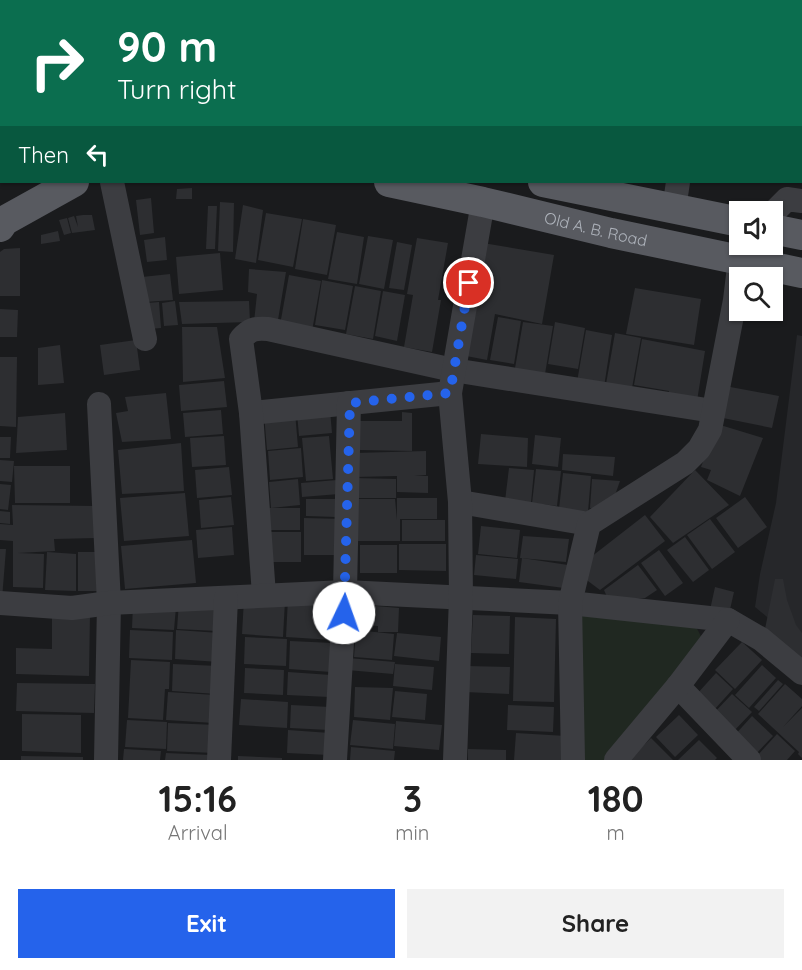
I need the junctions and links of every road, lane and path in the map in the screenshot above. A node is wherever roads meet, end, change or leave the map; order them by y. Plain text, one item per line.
1 (52, 183) edge
2 (72, 183) edge
3 (112, 183) edge
4 (394, 183) edge
5 (553, 183) edge
6 (676, 195) edge
7 (0, 201) edge
8 (802, 201) edge
9 (483, 202) junction
10 (783, 203) edge
11 (729, 217) edge
12 (0, 227) edge
13 (783, 232) edge
14 (802, 236) edge
15 (740, 259) junction
16 (802, 273) edge
17 (145, 339) dead end
18 (451, 382) junction
19 (350, 403) junction
20 (99, 404) dead end
21 (713, 411) junction
22 (251, 413) junction
23 (460, 502) junction
24 (589, 524) junction
25 (345, 592) junction
26 (264, 595) junction
27 (461, 597) junction
28 (226, 598) junction
29 (0, 603) edge
30 (109, 603) junction
31 (570, 603) junction
32 (728, 620) junction
33 (802, 673) edge
34 (678, 686) junction
35 (106, 760) edge
36 (219, 760) edge
37 (335, 760) edge
38 (455, 760) edge
39 (573, 760) edge
40 (616, 760) edge
41 (749, 760) edge

1 - 7 main road
2 - 12 main road
3 - 17 street
4 - 9 main road, Old A. B. Road
5 - 6 main road, Old A. B. Road
6 - 11 main road, Old A. B. Road
8 - 10 street
9 - 15 main road, Old A. B. Road
9 - 18 street
13 - 14 main road
15 - 16 main road, Old A. B. Road
15 - 21 street
18 - 19 street
18 - 21 street
18 - 22 street
18 - 23 street
19 - 22 street
19 - 25 street
20 - 30 street
21 - 24 street
22 - 26 street
23 - 24 street
23 - 27 street
24 - 31 street
25 - 26 street
25 - 27 street
25 - 37 street
26 - 28 street
27 - 31 street
27 - 38 street
28 - 30 street
28 - 36 street
29 - 30 street
30 - 35 street
31 - 32 street
31 - 39 street
32 - 33 street
32 - 34 street
34 - 40 street
34 - 41 street

